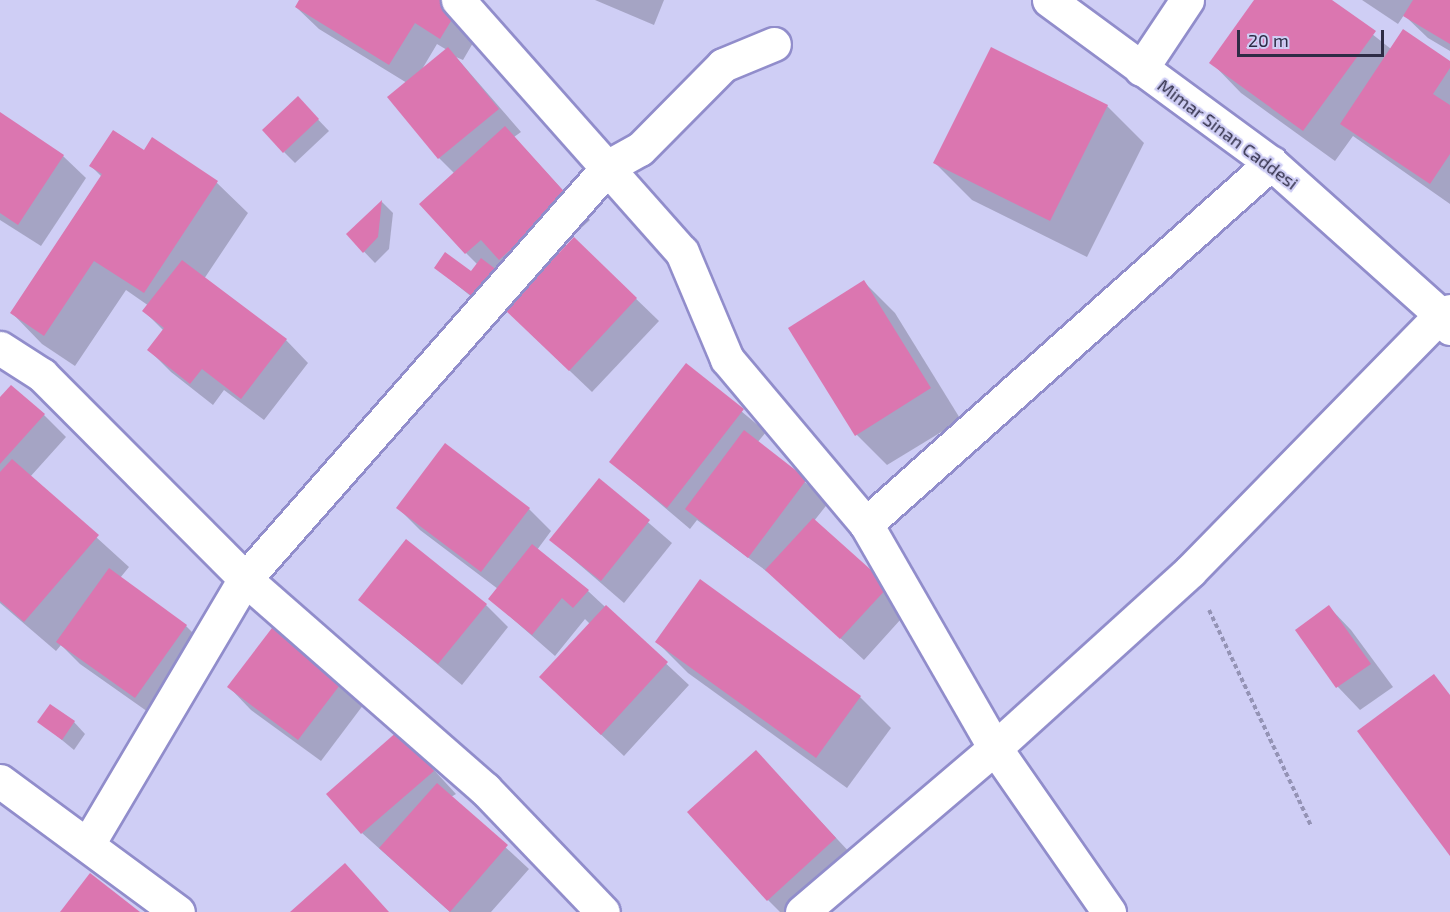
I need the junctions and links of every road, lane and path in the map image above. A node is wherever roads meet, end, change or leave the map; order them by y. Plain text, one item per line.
1 (458, 0) edge
2 (1049, 0) edge
3 (1187, 0) edge
4 (774, 44) dead end
5 (1142, 69) junction
6 (1271, 163) junction
7 (609, 166) junction
8 (1447, 318) edge
9 (0, 348) edge
10 (866, 524) junction
11 (1190, 571) junction
12 (245, 579) junction
13 (995, 748) junction
14 (0, 781) edge
15 (1311, 826) dead end
16 (88, 844) junction
17 (178, 912) edge
18 (603, 912) edge
19 (802, 912) edge
20 (1110, 912) edge

1 - 7 street
2 - 5 street, Mimar Sinan Caddesi
3 - 5 street
4 - 7 street
5 - 6 street, Mimar Sinan Caddesi
6 - 8 street, Mimar Sinan Caddesi
6 - 10 street
7 - 10 street
7 - 12 street
8 - 11 street
9 - 12 street
10 - 13 street
11 - 13 street
11 - 15 path
12 - 16 street
12 - 18 street
13 - 19 street
13 - 20 street
14 - 16 street
16 - 17 street

